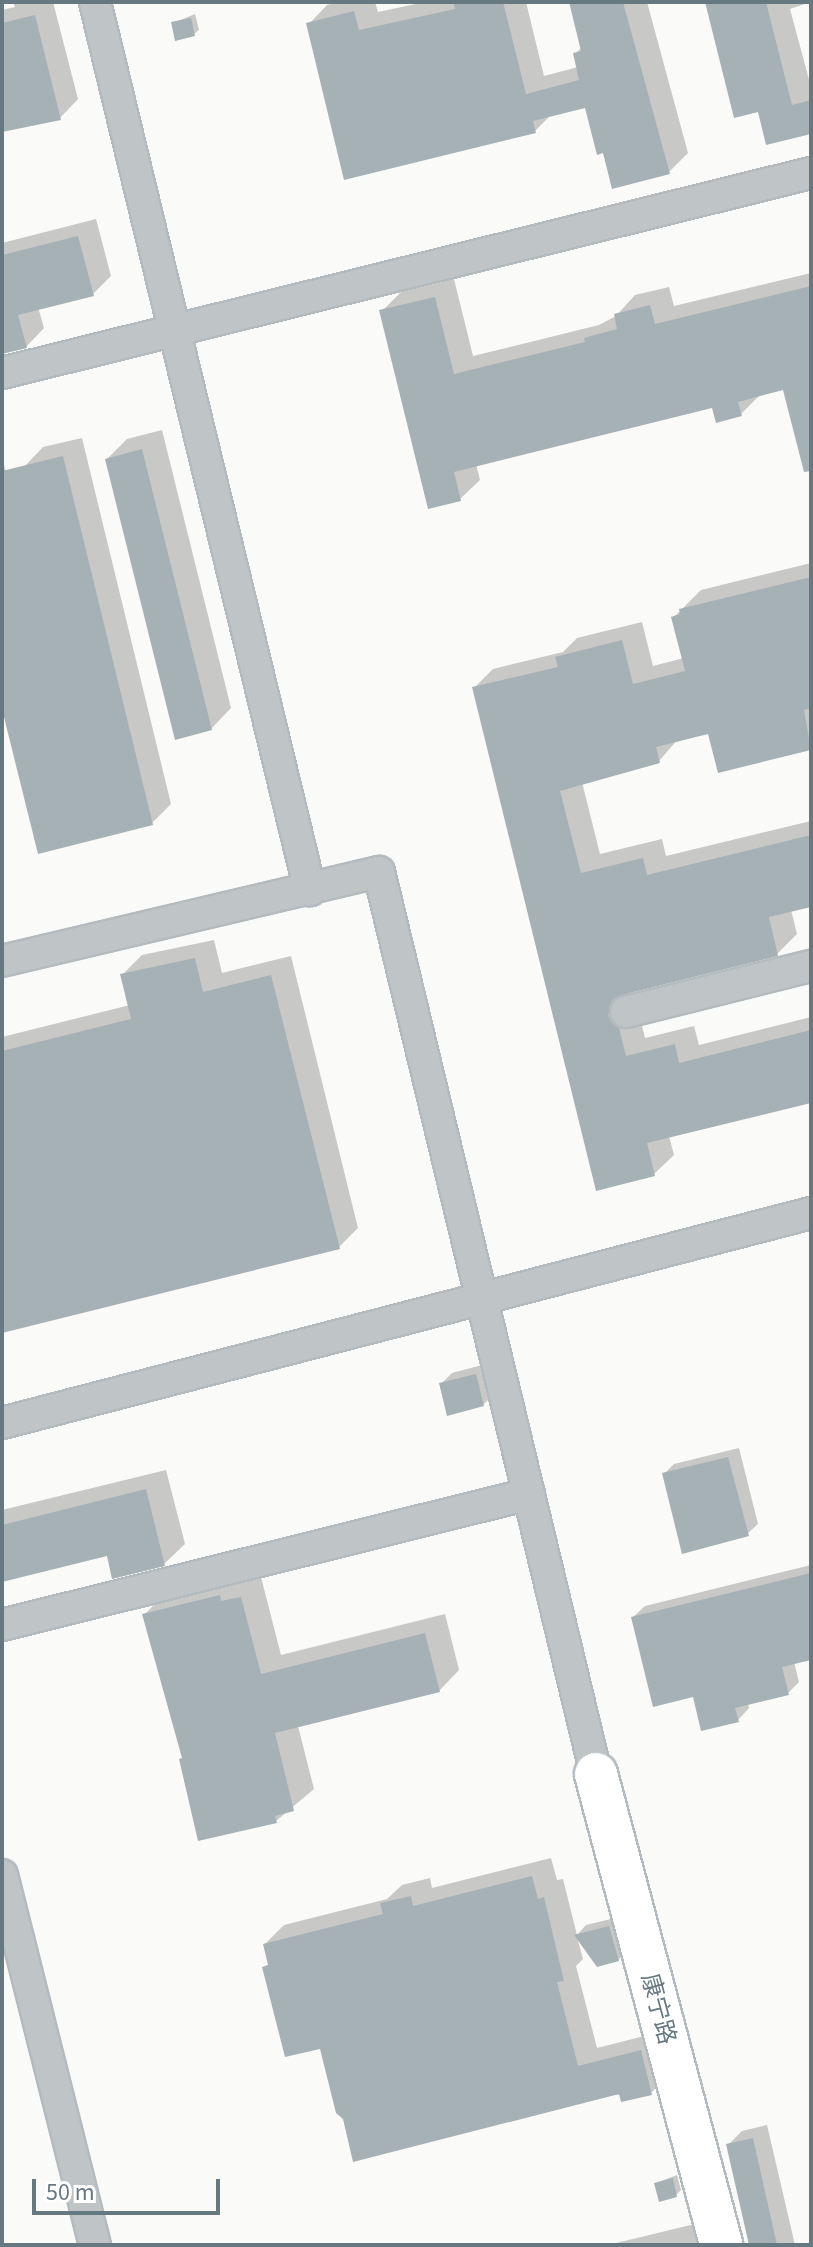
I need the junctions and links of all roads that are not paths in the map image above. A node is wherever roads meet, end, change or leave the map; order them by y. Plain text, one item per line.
1 (95, 2) edge
2 (811, 173) edge
3 (174, 330) junction
4 (2, 373) edge
5 (310, 890) junction
6 (2, 961) edge
7 (811, 966) edge
8 (626, 1012) dead end
9 (811, 1213) edge
10 (481, 1297) junction
11 (2, 1423) edge
12 (529, 1494) junction
13 (2, 1625) edge
14 (596, 1774) joint
15 (2, 1875) edge
16 (95, 2245) edge
17 (721, 2245) edge

1 - 3 street
2 - 3 street
3 - 4 street
3 - 5 street
5 - 6 street
5 - 10 street
7 - 8 street
9 - 10 street
10 - 11 street
10 - 12 street
12 - 13 street
12 - 14 street
14 - 17 street, 康宁路
15 - 16 street

